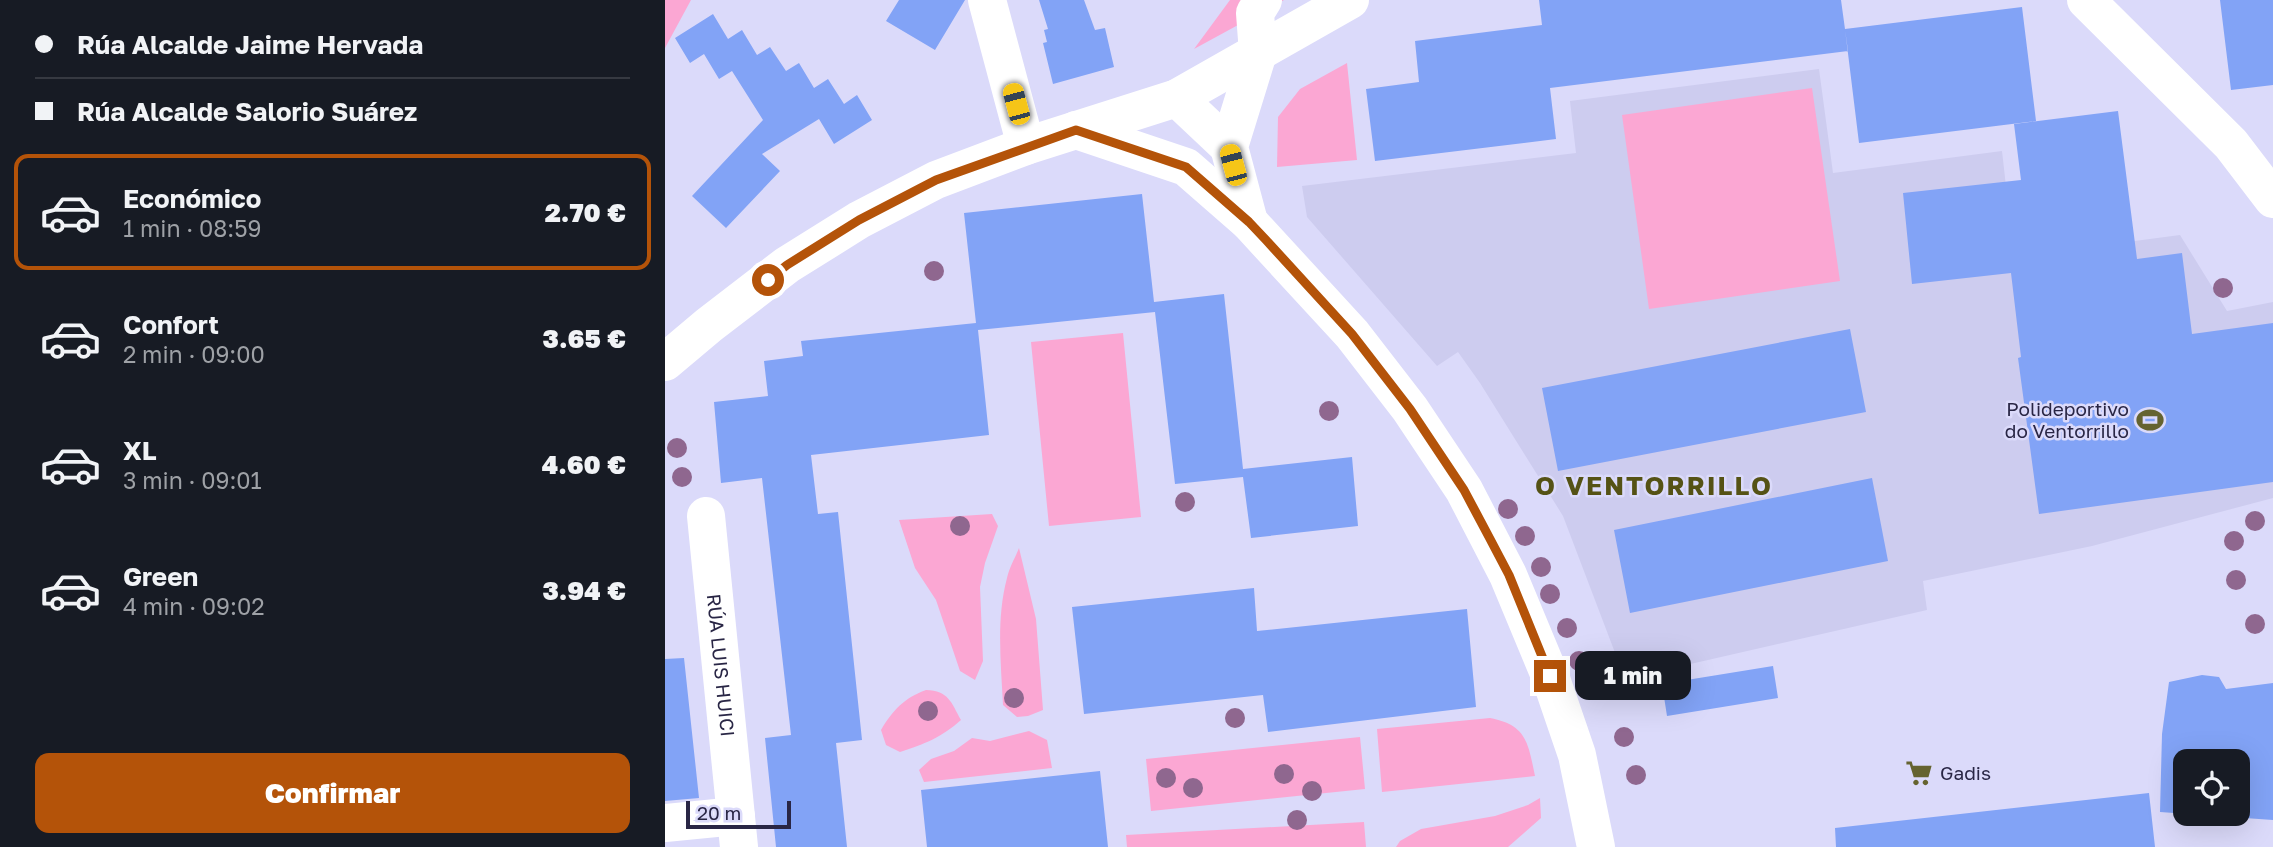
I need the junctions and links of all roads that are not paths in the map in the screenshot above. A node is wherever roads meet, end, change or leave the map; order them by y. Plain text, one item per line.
1 (987, 0) edge
2 (1263, 0) edge
3 (2086, 0) edge
4 (1345, 1) edge
5 (1258, 52) junction
6 (1177, 97) junction
7 (1076, 130) junction
8 (1026, 146) junction
9 (1229, 147) junction
10 (1186, 167) junction
11 (2273, 199) edge
12 (1249, 222) junction
13 (665, 362) edge
14 (706, 516) dead end
15 (665, 823) edge
16 (737, 832) edge
17 (1596, 847) edge

1 - 8 street
2 - 5 street
3 - 11 street
4 - 5 street
5 - 6 street
5 - 9 street
6 - 7 street
6 - 9 street
6 - 10 street
7 - 8 street
7 - 10 street
8 - 13 street
9 - 12 street
10 - 12 street
12 - 17 street
14 - 16 street, RÚA LUIS HUICI
15 - 16 street, RÚA LUIS HUICI

